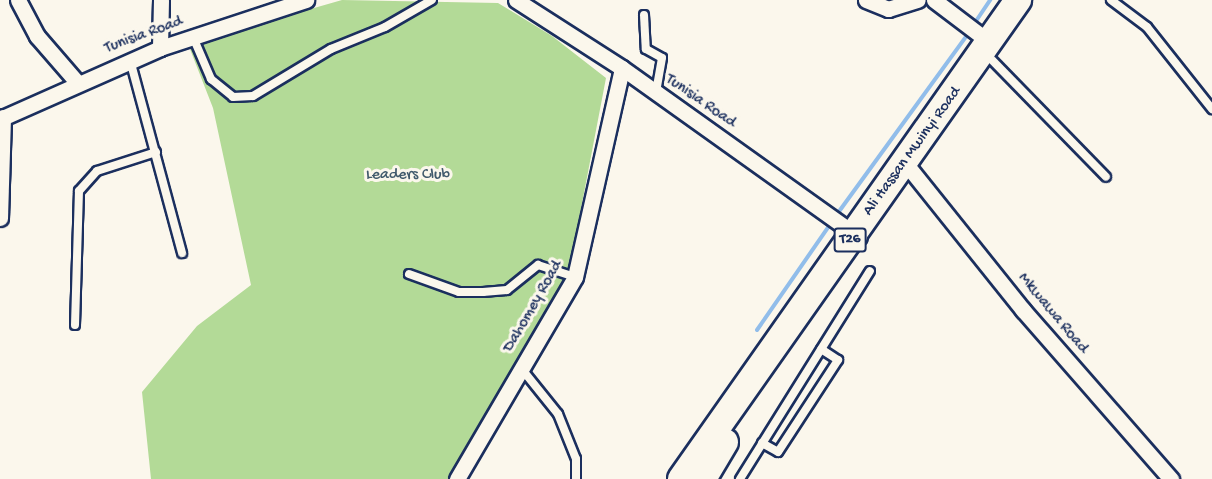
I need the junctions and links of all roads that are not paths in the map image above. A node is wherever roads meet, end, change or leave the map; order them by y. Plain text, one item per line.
1 (18, 0) edge
2 (161, 0) edge
3 (306, 0) edge
4 (432, 0) edge
5 (516, 0) edge
6 (866, 0) edge
7 (918, 0) edge
8 (934, 0) edge
9 (1018, 0) edge
10 (1035, 0) edge
11 (1111, 0) edge
12 (644, 15) dead end
13 (193, 37) junction
14 (160, 48) junction
15 (992, 52) junction
16 (130, 60) junction
17 (622, 68) junction
18 (76, 81) junction
19 (656, 92) junction
20 (1212, 109) edge
21 (1, 118) edge
22 (156, 152) junction
23 (910, 169) junction
24 (1, 171) edge
25 (1106, 177) dead end
26 (0, 218) edge
27 (857, 236) junction
28 (182, 254) dead end
29 (870, 271) dead end
30 (409, 274) dead end
31 (574, 277) junction
32 (75, 325) dead end
33 (821, 349) junction
34 (520, 367) junction
35 (762, 443) junction
36 (457, 479) edge
37 (576, 479) edge
38 (681, 479) edge
39 (703, 479) edge
40 (740, 479) edge
41 (1171, 479) edge

1 - 18 street
2 - 14 street
3 - 13 street, Tunisia Road
4 - 13 lane
5 - 17 street, Tunisia Road
6 - 7 street
8 - 15 street
9 - 15 highway, Ali Hassan Mwinyi Road / T26
10 - 15 highway, Ali Hassan Mwinyi Road / T26
11 - 20 lane
12 - 19 lane
13 - 14 street, Tunisia Road
14 - 16 street, Tunisia Road
15 - 23 highway, Ali Hassan Mwinyi Road / T26
15 - 25 lane
15 - 27 highway, Ali Hassan Mwinyi Road / T26
16 - 18 street, Tunisia Road
16 - 22 lane
17 - 19 street, Tunisia Road
17 - 31 street, Dahomey Road
18 - 21 street, Tunisia Road
19 - 27 street, Tunisia Road
21 - 24 street
22 - 28 lane
22 - 32 lane
23 - 27 highway, Ali Hassan Mwinyi Road / T26
23 - 41 street, Mkwawa Road
24 - 26 street
27 - 38 highway, Ali Hassan Mwinyi Road / T26
27 - 39 highway, Ali Hassan Mwinyi Road / T26
29 - 33 lane
30 - 31 lane
31 - 34 street, Dahomey Road
33 - 35 lane
33 - 35 lane
34 - 36 street, Dahomey Road
34 - 37 lane
35 - 40 lane

